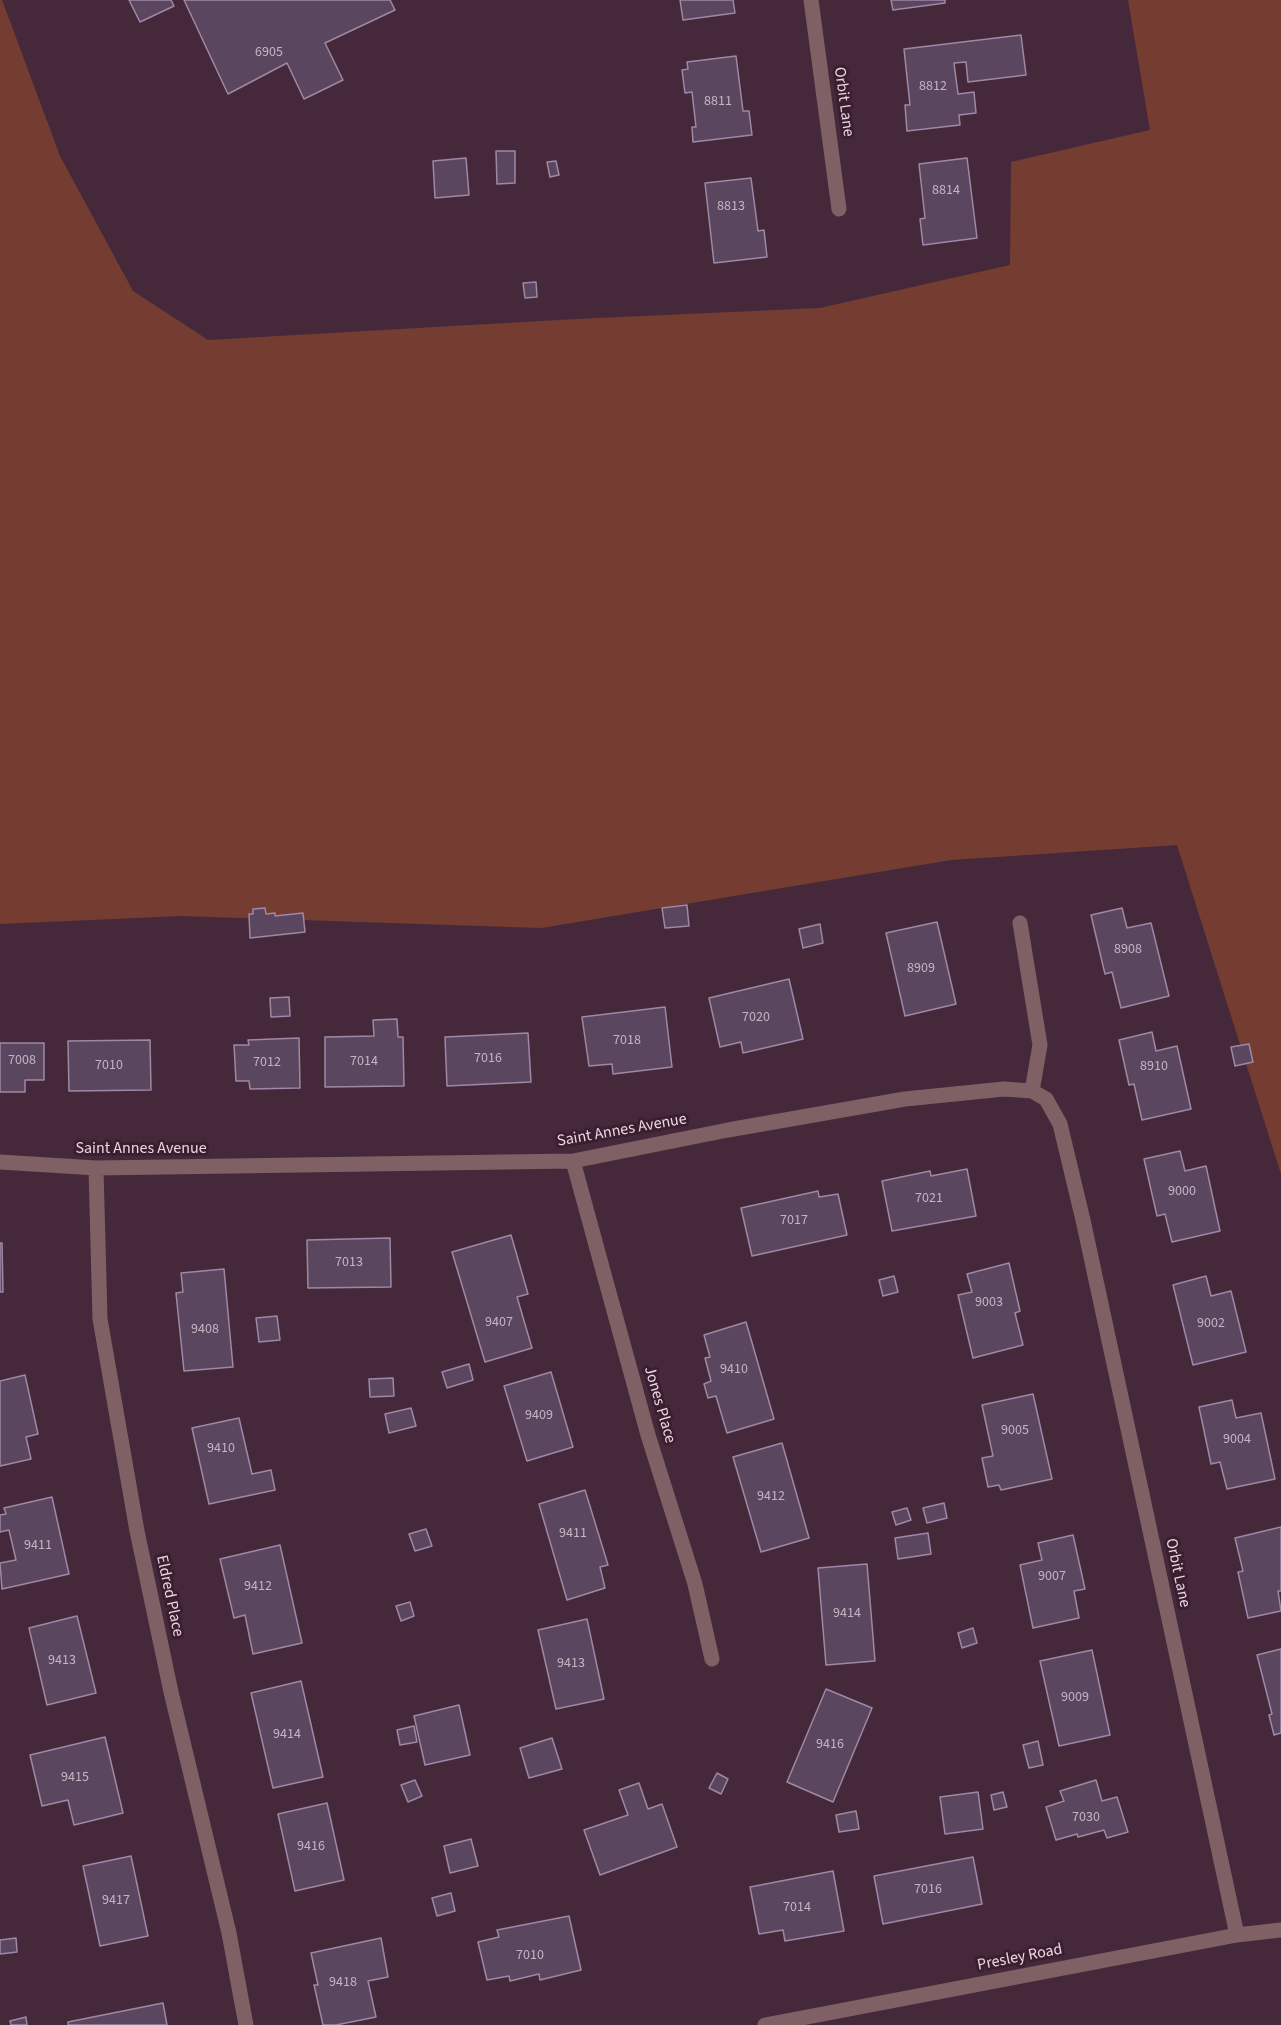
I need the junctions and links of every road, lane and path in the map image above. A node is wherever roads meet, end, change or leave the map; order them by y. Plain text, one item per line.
1 (811, 0) edge
2 (839, 209) dead end
3 (1020, 923) dead end
4 (1032, 1091) junction
5 (573, 1161) junction
6 (0, 1162) edge
7 (96, 1168) junction
8 (712, 1659) dead end
9 (1281, 1930) edge
10 (1237, 1935) junction
11 (246, 2025) edge
12 (765, 2025) edge

1 - 2 street, Orbit Lane
3 - 4 street
4 - 5 street, Saint Annes Avenue
4 - 10 street, Orbit Lane
5 - 7 street, Saint Annes Avenue
5 - 8 street, Jones Place
6 - 7 street, Saint Annes Avenue
7 - 11 street, Eldred Place
9 - 10 street, Presley Road
10 - 12 street, Presley Road

